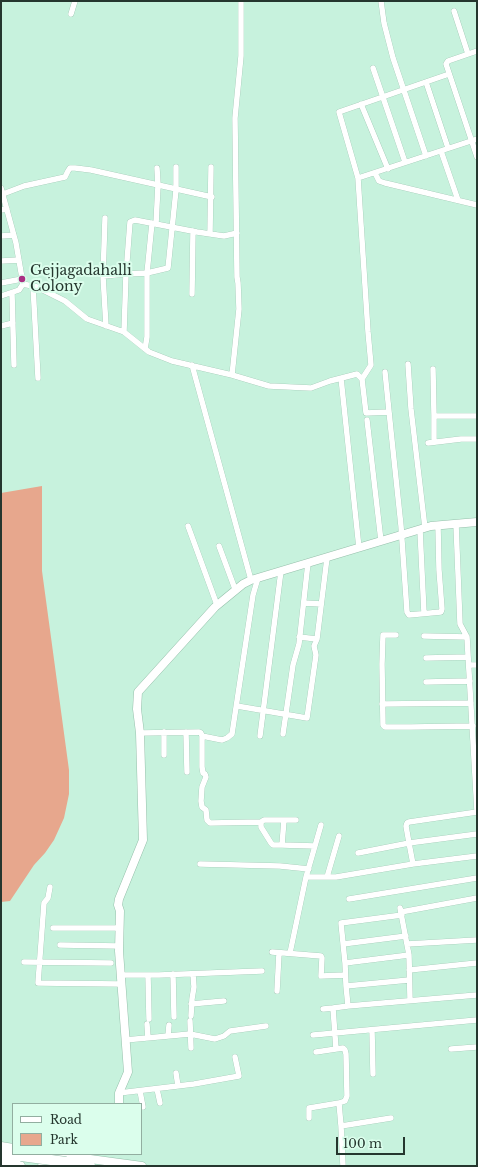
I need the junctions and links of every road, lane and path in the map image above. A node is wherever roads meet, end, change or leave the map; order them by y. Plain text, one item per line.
1 (75, 1) edge
2 (241, 1) edge
3 (381, 1) edge
4 (454, 11) dead end
5 (71, 14) dead end
6 (477, 53) edge
7 (468, 54) junction
8 (373, 68) dead end
9 (449, 74) junction
10 (426, 82) junction
11 (404, 90) junction
12 (383, 97) junction
13 (360, 104) junction
14 (474, 140) edge
15 (448, 148) junction
16 (440, 151) junction
17 (426, 156) junction
18 (477, 157) edge
19 (405, 162) junction
20 (176, 167) dead end
21 (211, 167) dead end
22 (157, 168) dead end
23 (388, 169) junction
24 (375, 173) junction
25 (358, 178) junction
26 (158, 185) junction
27 (176, 190) junction
28 (2, 191) edge
29 (212, 197) junction
30 (458, 200) junction
31 (477, 205) edge
32 (4, 209) edge
33 (105, 218) dead end
34 (154, 223) junction
35 (172, 227) junction
36 (193, 231) junction
37 (237, 233) junction
38 (210, 234) junction
39 (1, 236) edge
40 (14, 236) junction
41 (19, 260) junction
42 (1, 261) edge
43 (147, 273) junction
44 (126, 274) junction
45 (103, 276) junction
46 (23, 282) junction
47 (1, 283) edge
48 (33, 286) junction
49 (12, 293) junction
50 (192, 294) dead end
51 (1, 296) edge
52 (13, 323) junction
53 (1, 326) edge
54 (106, 326) junction
55 (124, 332) junction
56 (145, 349) junction
57 (408, 364) dead end
58 (14, 365) dead end
59 (192, 365) junction
60 (433, 370) dead end
61 (385, 372) dead end
62 (232, 375) junction
63 (38, 378) dead end
64 (341, 378) junction
65 (362, 379) junction
66 (389, 412) junction
67 (434, 416) junction
68 (477, 416) edge
69 (367, 420) dead end
70 (434, 439) dead end
71 (477, 439) edge
72 (428, 443) dead end
73 (477, 522) edge
74 (456, 524) junction
75 (188, 526) dead end
76 (438, 526) junction
77 (422, 529) junction
78 (402, 535) junction
79 (381, 542) junction
80 (219, 546) dead end
81 (359, 548) junction
82 (327, 558) junction
83 (308, 563) junction
84 (281, 571) junction
85 (255, 579) junction
86 (236, 589) junction
87 (304, 603) junction
88 (321, 604) junction
89 (217, 605) junction
90 (424, 613) junction
91 (396, 635) dead end
92 (424, 636) dead end
93 (299, 637) junction
94 (467, 637) junction
95 (317, 638) junction
96 (468, 657) junction
97 (426, 658) dead end
98 (469, 665) junction
99 (477, 665) edge
100 (470, 680) junction
101 (426, 682) dead end
102 (471, 703) junction
103 (382, 704) junction
104 (237, 706) junction
105 (263, 711) junction
106 (286, 714) junction
107 (473, 726) junction
108 (140, 732) junction
109 (164, 732) junction
110 (186, 732) junction
111 (283, 734) dead end
112 (202, 736) junction
113 (260, 736) dead end
114 (164, 755) dead end
115 (476, 764) edge
116 (187, 772) dead end
117 (476, 788) edge
118 (477, 811) edge
119 (284, 820) junction
120 (296, 820) dead end
121 (261, 822) junction
122 (321, 825) dead end
123 (477, 834) edge
124 (339, 836) dead end
125 (409, 843) junction
126 (282, 845) junction
127 (315, 846) junction
128 (358, 853) dead end
129 (477, 856) edge
130 (200, 864) dead end
131 (413, 864) junction
132 (309, 869) junction
133 (306, 877) junction
134 (327, 877) junction
135 (477, 878) edge
136 (50, 887) dead end
137 (477, 898) edge
138 (349, 899) dead end
139 (401, 912) junction
140 (53, 928) dead end
141 (119, 928) junction
142 (406, 936) junction
143 (477, 940) edge
144 (343, 944) junction
145 (407, 944) junction
146 (60, 945) dead end
147 (118, 946) junction
148 (272, 952) dead end
149 (279, 952) junction
150 (290, 953) junction
151 (409, 956) junction
152 (24, 962) dead end
153 (40, 963) junction
154 (111, 963) dead end
155 (344, 963) junction
156 (477, 963) edge
157 (409, 970) junction
158 (262, 971) dead end
159 (173, 974) junction
160 (193, 974) junction
161 (345, 974) junction
162 (120, 975) junction
163 (148, 975) junction
164 (409, 980) junction
165 (121, 984) junction
166 (346, 986) junction
167 (277, 991) dead end
168 (477, 995) edge
169 (410, 1000) junction
170 (224, 1002) dead end
171 (192, 1004) junction
172 (348, 1006) junction
173 (333, 1008) junction
174 (323, 1009) dead end
175 (174, 1017) dead end
176 (477, 1020) edge
177 (168, 1025) dead end
178 (266, 1026) dead end
179 (372, 1030) junction
180 (334, 1033) junction
181 (190, 1034) junction
182 (313, 1035) dead end
183 (168, 1036) junction
184 (148, 1038) junction
185 (126, 1040) junction
186 (477, 1047) edge
187 (190, 1048) dead end
188 (336, 1049) junction
189 (451, 1049) dead end
190 (316, 1052) dead end
191 (235, 1057) dead end
192 (176, 1073) dead end
193 (373, 1074) dead end
194 (178, 1086) junction
195 (157, 1089) junction
196 (140, 1091) junction
197 (119, 1093) junction
198 (160, 1102) dead end
199 (120, 1103) edge
200 (339, 1103) junction
201 (143, 1107) dead end
202 (310, 1118) dead end
203 (391, 1118) dead end
204 (341, 1126) junction
205 (1, 1146) edge
206 (12, 1148) edge
207 (1, 1153) edge
208 (12, 1155) edge
209 (15, 1155) edge
210 (45, 1155) edge
211 (59, 1155) edge
212 (118, 1155) edge
213 (1, 1163) edge
214 (119, 1165) edge
215 (20, 1166) edge
216 (42, 1166) edge
217 (90, 1166) edge
218 (142, 1166) edge
219 (343, 1166) edge

1 - 5 street
2 - 37 street
3 - 11 street
4 - 7 street
6 - 7 street
7 - 9 street
8 - 12 street
9 - 10 street
9 - 14 street
10 - 11 street
10 - 15 street
11 - 12 street
11 - 17 street
12 - 13 street
12 - 19 street
13 - 23 street
13 - 25 street
14 - 15 street
14 - 18 street
15 - 16 street
16 - 17 street
16 - 30 street
17 - 19 street
19 - 23 street
20 - 27 street
21 - 29 street
22 - 26 street
23 - 24 street
24 - 25 street
24 - 30 street
25 - 65 street
26 - 27 street
26 - 28 street
26 - 34 street
27 - 29 street
27 - 35 street
28 - 32 street
29 - 38 street
30 - 31 street
32 - 40 street
33 - 45 street
34 - 35 street
34 - 43 street
34 - 44 street
35 - 36 street
35 - 43 street
36 - 38 street
36 - 50 street
37 - 38 street
37 - 62 street
39 - 40 street
40 - 41 street
41 - 42 street
41 - 46 street
43 - 44 street
43 - 56 street
44 - 45 street
44 - 55 street
45 - 54 street
46 - 47 street
46 - 48 street
46 - 49 street
48 - 54 street
48 - 63 street
49 - 51 street
49 - 52 street
52 - 53 street
52 - 58 street
54 - 55 street
55 - 56 street
56 - 59 street
57 - 77 street
59 - 62 street
59 - 85 street
60 - 67 street
61 - 66 street
62 - 64 street
64 - 65 street
64 - 81 street
65 - 66 street
66 - 78 street
67 - 68 street
67 - 70 street
69 - 79 street
71 - 72 street
73 - 74 street
74 - 76 street
74 - 94 street
75 - 89 street
76 - 77 street
76 - 90 street
77 - 78 street
77 - 90 street
78 - 79 street
78 - 90 street
79 - 81 street
80 - 86 street
81 - 82 street
82 - 83 street
82 - 88 street
83 - 84 street
83 - 87 street
84 - 85 street
84 - 105 street
85 - 86 street
85 - 104 street
86 - 89 street
87 - 88 street
87 - 93 street
88 - 95 street
89 - 108 street
91 - 103 street
92 - 94 street
93 - 95 street
93 - 106 street
94 - 96 street
95 - 106 street
96 - 97 street
96 - 98 street
98 - 99 street
98 - 100 street
100 - 101 street
100 - 102 street
102 - 103 street
102 - 107 street
103 - 107 street
104 - 105 street
104 - 112 street
105 - 106 street
105 - 113 street
106 - 111 street
107 - 115 street
108 - 109 street
108 - 141 street
109 - 110 street
109 - 114 street
110 - 112 street
110 - 116 street
112 - 121 street
115 - 117 street
117 - 118 street
118 - 125 street
119 - 120 street
119 - 121 street
119 - 126 street
121 - 126 street
122 - 127 street
123 - 125 street
124 - 134 street
125 - 128 street
125 - 131 street
126 - 127 street
127 - 132 street
129 - 131 street
130 - 132 street
131 - 134 street
132 - 133 street
133 - 134 street
133 - 150 street
135 - 138 street
136 - 153 street
137 - 139 street
139 - 142 street
139 - 144 street
140 - 141 street
141 - 147 street
142 - 144 street
142 - 145 street
143 - 145 street
144 - 155 street
145 - 151 street
146 - 147 street
147 - 162 street
148 - 149 street
149 - 150 street
149 - 167 street
150 - 161 street
151 - 155 street
151 - 157 street
152 - 153 street
153 - 154 street
153 - 165 street
155 - 161 street
156 - 157 street
157 - 164 street
158 - 160 street
159 - 160 street
159 - 163 street
159 - 175 street
160 - 171 street
161 - 166 street
162 - 163 street
162 - 165 street
163 - 184 street
164 - 166 street
164 - 169 street
165 - 185 street
166 - 172 street
168 - 169 street
169 - 172 street
170 - 171 street
171 - 181 street
172 - 173 street
173 - 174 street
173 - 180 street
176 - 179 street
177 - 183 street
178 - 181 street
179 - 180 street
179 - 193 street
180 - 182 street
180 - 188 street
181 - 183 street
181 - 187 street
183 - 184 street
184 - 185 street
185 - 197 street
186 - 189 street
188 - 190 street
188 - 200 street
191 - 194 street
192 - 194 street
194 - 195 street
195 - 196 street
195 - 198 street
196 - 197 street
196 - 201 street
197 - 199 street
200 - 202 street
200 - 204 street
203 - 204 street
204 - 219 street
205 - 206 street
207 - 208 highway, bridge
209 - 217 highway, bridge
210 - 216 street
211 - 214 street
212 - 214 street
213 - 215 highway
214 - 218 street

